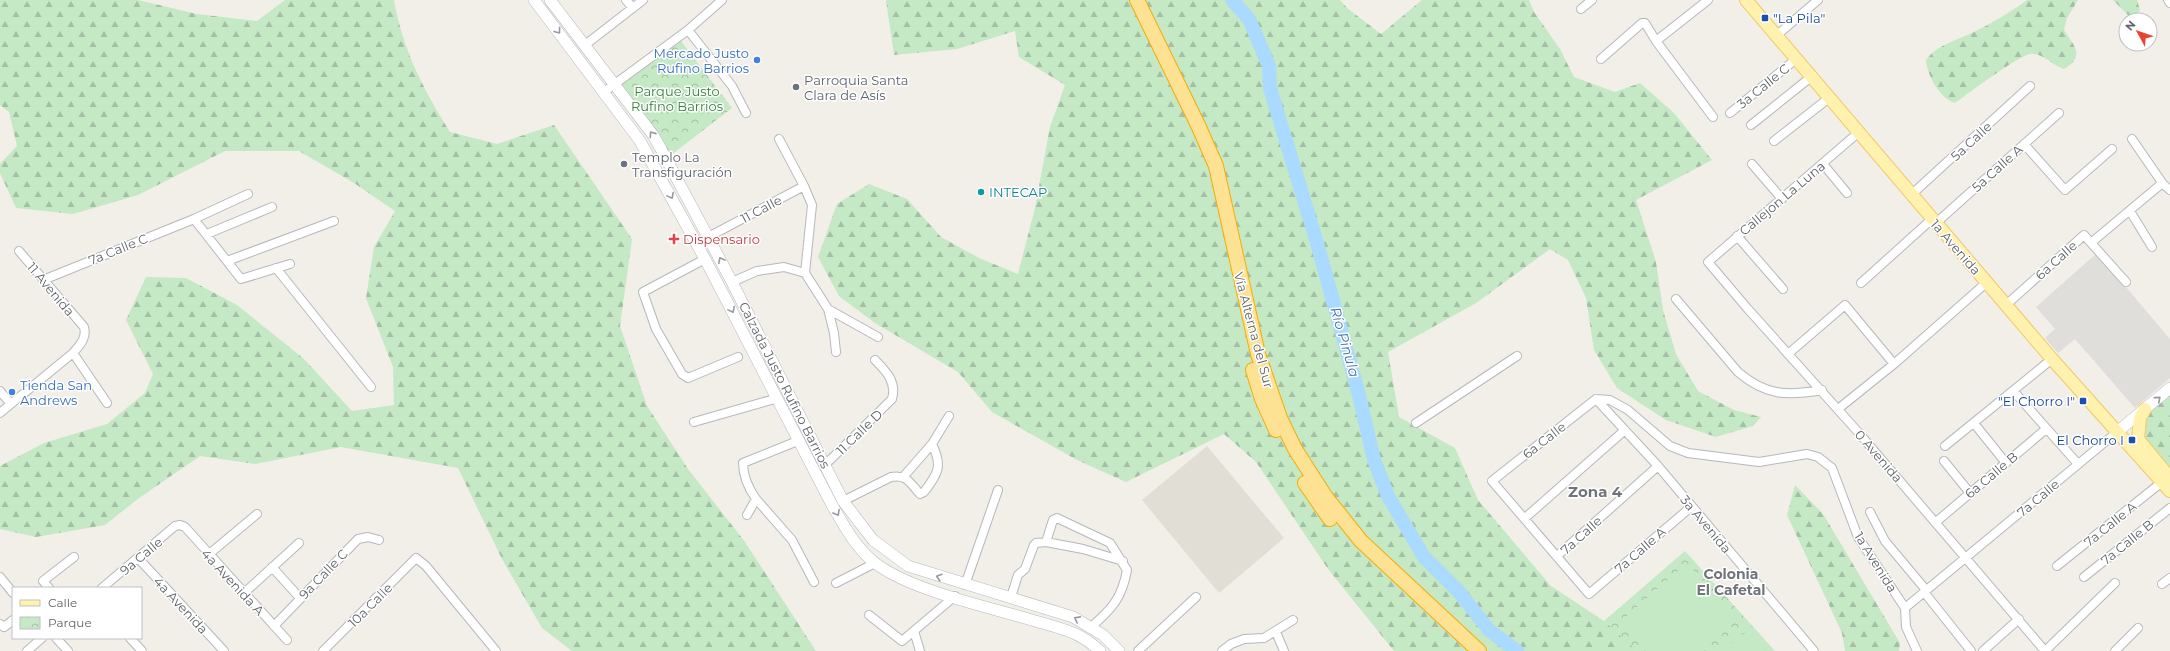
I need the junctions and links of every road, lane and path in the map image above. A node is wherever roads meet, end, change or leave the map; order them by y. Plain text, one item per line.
1 (534, 0) edge
2 (550, 0) edge
3 (626, 0) edge
4 (643, 0) edge
5 (722, 0) edge
6 (1128, 0) edge
7 (1137, 0) edge
8 (1592, 0) edge
9 (1708, 0) edge
10 (1746, 0) edge
11 (1818, 0) edge
12 (2168, 0) edge
13 (2170, 3) edge
14 (633, 8) junction
15 (1581, 9) dead end
16 (688, 30) junction
17 (1776, 36) junction
18 (1656, 41) junction
19 (585, 45) junction
20 (1601, 59) dead end
21 (1796, 59) junction
22 (1811, 77) junction
23 (614, 84) junction
24 (2030, 86) dead end
25 (604, 92) junction
26 (1829, 98) junction
27 (746, 113) dead end
28 (1730, 113) dead end
29 (2058, 113) dead end
30 (1713, 117) dead end
31 (1751, 125) dead end
32 (1859, 132) junction
33 (779, 139) dead end
34 (2132, 139) dead end
35 (1774, 141) dead end
36 (2024, 144) junction
37 (2112, 149) dead end
38 (1752, 164) dead end
39 (1823, 164) junction
40 (2163, 184) junction
41 (804, 186) junction
42 (2170, 190) edge
43 (1847, 192) dead end
44 (248, 194) dead end
45 (1911, 195) junction
46 (1782, 199) junction
47 (272, 207) dead end
48 (2130, 211) junction
49 (194, 219) junction
50 (334, 221) dead end
51 (1934, 221) junction
52 (207, 234) junction
53 (1737, 236) junction
54 (709, 237) junction
55 (2092, 242) junction
56 (697, 243) junction
57 (2152, 247) dead end
58 (19, 251) dead end
59 (705, 259) junction
60 (227, 261) junction
61 (290, 264) dead end
62 (1710, 265) joint
63 (276, 268) junction
64 (805, 273) junction
65 (43, 280) junction
66 (732, 282) junction
67 (2126, 282) dead end
68 (1861, 283) dead end
69 (1986, 283) junction
70 (1783, 289) dead end
71 (1676, 299) dead end
72 (2006, 305) junction
73 (828, 309) junction
74 (878, 337) dead end
75 (836, 352) dead end
76 (73, 353) junction
77 (1788, 354) junction
78 (1254, 356) junction
79 (1517, 356) dead end
80 (738, 357) dead end
81 (2052, 359) junction
82 (875, 360) dead end
83 (1894, 364) junction
84 (1259, 374) junction
85 (371, 387) dead end
86 (2170, 388) edge
87 (1822, 390) junction
88 (0, 391) edge
89 (2017, 395) dead end
90 (778, 398) junction
91 (1596, 399) junction
92 (107, 403) dead end
93 (11, 404) junction
94 (1838, 409) junction
95 (2145, 409) junction
96 (0, 413) edge
97 (949, 416) dead end
98 (694, 422) dead end
99 (1416, 423) dead end
100 (1977, 427) dead end
101 (2046, 429) junction
102 (1626, 430) junction
103 (2117, 432) junction
104 (800, 440) junction
105 (932, 444) junction
106 (1945, 446) dead end
107 (1944, 461) dead end
108 (2006, 463) junction
109 (2078, 464) junction
110 (825, 465) junction
111 (1658, 466) junction
112 (904, 476) junction
113 (2167, 484) edge
114 (831, 489) junction
115 (998, 490) dead end
116 (1970, 493) junction
117 (756, 499) junction
118 (843, 501) junction
119 (1691, 507) junction
120 (2170, 508) edge
121 (1870, 512) dead end
122 (257, 514) dead end
123 (747, 515) dead end
124 (1525, 518) junction
125 (1936, 522) junction
126 (180, 524) joint
127 (379, 540) dead end
128 (1046, 542) junction
129 (299, 543) dead end
130 (208, 556) junction
131 (1557, 556) junction
132 (74, 557) dead end
133 (1966, 557) junction
134 (138, 558) junction
135 (1123, 561) junction
136 (875, 563) junction
137 (2057, 566) dead end
138 (272, 567) junction
139 (0, 577) edge
140 (2084, 577) dead end
141 (2170, 578) edge
142 (814, 582) dead end
143 (836, 582) dead end
144 (2115, 583) dead end
145 (2162, 584) dead end
146 (965, 585) junction
147 (48, 587) edge
148 (103, 587) edge
149 (1925, 591) junction
150 (12, 592) edge
151 (243, 594) junction
152 (955, 596) junction
153 (1011, 597) junction
154 (1196, 597) dead end
155 (300, 598) junction
156 (1042, 607) junction
157 (1905, 608) junction
158 (869, 615) dead end
159 (2019, 619) junction
160 (1293, 620) dead end
161 (12, 621) edge
162 (1037, 622) junction
163 (0, 624) edge
164 (274, 626) junction
165 (1091, 626) junction
166 (2138, 628) dead end
167 (914, 631) junction
168 (1276, 632) junction
169 (41, 639) edge
170 (57, 639) edge
171 (131, 639) edge
172 (287, 640) dead end
173 (27, 651) edge
174 (68, 651) edge
175 (142, 651) edge
176 (224, 651) edge
177 (323, 651) edge
178 (496, 651) edge
179 (920, 651) edge
180 (1100, 651) edge
181 (1119, 651) edge
182 (1138, 651) edge
183 (1222, 651) edge
184 (1284, 651) edge
185 (1468, 651) edge
186 (1479, 651) edge
187 (1814, 651) edge
188 (1917, 651) edge
189 (1971, 651) edge
190 (1983, 651) edge
191 (2045, 651) edge
192 (2115, 651) edge

1 -> 25 street, Calzada Justo Rufino Barrios
2 - 19 street, Calzada Justo Rufino Barrios
3 - 14 street
4 - 14 street
5 - 16 street
6 - 78 highway, Vía Alterna del Sur
7 - 78 highway, Vía Alterna del Sur
8 - 15 street
9 - 18 street
10 - 17 main road, 1a Avenida
11 - 17 street
12 - 13 street
14 - 19 street
16 - 23 street
16 - 27 street
17 - 21 main road, 1a Avenida
18 - 20 street
18 - 30 street
19 - 23 street, Calzada Justo Rufino Barrios
21 - 22 main road, 1a Avenida
21 - 28 street, 3a Calle C
22 - 26 main road, 1a Avenida
22 - 31 street
23 - 25 street
54 -> 23 street, Calzada Justo Rufino Barrios
24 - 45 street, 5a Calle
25 -> 56 street, Calzada Justo Rufino Barrios
26 - 32 main road, 1a Avenida
26 - 35 street
29 - 36 street, 5a Calle A
32 - 39 street, Callejon La Luna
32 - 45 main road, 1a Avenida
33 - 41 street
34 - 40 street
36 - 37 street
36 - 51 street, 5a Calle A
38 - 46 street
39 - 43 street
39 - 46 street, Callejon La Luna
40 - 42 street
40 - 48 street, 6a Calle
41 - 54 street, 11 Calle
41 - 64 street
44 - 49 street, 7a Calle C
45 - 51 main road, 1a Avenida
46 - 53 street, Callejon La Luna
47 - 52 street
48 - 55 street, 6a Calle
48 - 57 street
49 - 52 street
49 - 65 street, 7a Calle C
50 - 60 street
51 - 68 street
51 - 69 main road, 1a Avenida
52 - 60 street
53 - 62 street, Callejon La Luna
53 - 70 street
54 - 56 street, 11 Calle
66 -> 54 street, Calzada Justo Rufino Barrios
55 - 67 street
55 - 72 street, 6a Calle
56 - 59 street, Calzada Justo Rufino Barrios
58 - 65 street, 11 Avenida
59 - 80 street
59 -> 90 street, Calzada Justo Rufino Barrios
60 - 63 street
61 - 63 street
62 - 77 street, 0 Avenida
63 - 85 street
64 - 66 street
64 - 73 street
65 - 76 street, 11 Avenida
66 - 110 street, Calzada Justo Rufino Barrios
69 - 72 main road, 1a Avenida
69 - 83 street
71 - 87 street
72 - 81 main road, 1a Avenida
73 - 74 street
73 - 75 street
76 - 92 street
76 - 93 street
77 - 83 street
77 - 87 street, 0 Avenida
78 - 84 highway, Vía Alterna del Sur
79 - 99 street
81 - 103 main road, 1a Avenida
81 - 106 street
82 - 110 street, 11 Calle D
83 - 94 street
84 - 185 highway, Vía Alterna del Sur
84 - 186 highway, Vía Alterna del Sur
95 -> 86 street, 7a Calle
87 - 94 street, 0 Avenida
88 - 93 street
89 - 101 street
90 - 98 street
90 - 104 street, Calzada Justo Rufino Barrios
91 - 102 street, 3a Avenida
91 - 124 street, 6a Calle
91 - 157 street, 1a Avenida
93 - 96 street
94 - 125 street, 0 Avenida
95 - 103 street, 7a Calle
95 - 113 main road
97 - 105 street
100 - 108 street
101 - 108 street, 6a Calle B
101 - 109 street
102 - 111 street, 3a Avenida
102 - 124 street
103 - 109 street, 7a Calle
103 - 113 main road, 1a Avenida
104 - 114 street, Calzada Justo Rufino Barrios
104 - 117 street
105 - 112 street
105 - 112 street
107 - 116 street
108 - 116 street, 6a Calle B
109 - 133 street, 7a Calle
110 - 114 street, Calzada Justo Rufino Barrios
111 - 119 street, 3a Avenida
111 - 131 street, 7a Calle
112 - 118 street
113 - 137 street, 7a Calle A
114 - 118 street, Calzada Justo Rufino Barrios
114 -> 136 street, Calzada Justo Rufino Barrios
115 - 146 street
116 - 125 street, 6a Calle B
117 - 123 street
117 - 142 street
146 -> 118 street, Calzada Justo Rufino Barrios
119 - 131 street, 7a Calle A
119 - 187 street, 3a Avenida
120 - 140 street, 7a Calle B
121 - 149 street
122 - 130 street
124 - 131 street
125 - 133 street, 0 Avenida
126 - 130 street, 4a Avenida A
126 - 134 street, 9a Calle
127 - 155 street, 9a Calle C
128 - 135 street
128 - 135 street
128 - 153 street
129 - 138 street
130 - 151 street, 4a Avenida A
132 - 147 street
133 - 149 street, 7a Calle
133 - 159 street, 0 Avenida
134 - 148 street, 9a Calle
134 - 176 street, 4a Avenida
135 - 165 street
136 - 143 street
136 - 152 street, Calzada Justo Rufino Barrios
138 - 151 street
138 - 155 street
139 - 150 street
141 - 145 street
144 - 191 street
146 - 153 street, Calzada Justo Rufino Barrios
149 - 157 street, 7a Calle
149 - 189 street
151 - 164 street, 4a Avenida A
152 - 162 street, Calzada Justo Rufino Barrios
152 - 167 street
153 - 156 street, Calzada Justo Rufino Barrios
154 - 182 street
155 - 164 street, 9a Calle C
156 - 162 street
165 -> 156 street, Calzada Justo Rufino Barrios
157 - 188 street, 1a Avenida
158 - 167 street
159 - 190 street
159 - 191 street, 0 Avenida
160 - 168 street
161 - 163 street
162 - 180 street, Calzada Justo Rufino Barrios
164 - 172 street, 4a Avenida A
165 - 181 street, Calzada Justo Rufino Barrios
166 - 192 street
167 - 179 street
168 - 183 street
168 - 184 street
169 - 173 street
170 - 174 street
171 - 175 street
177 - 178 street, 10a Calle

